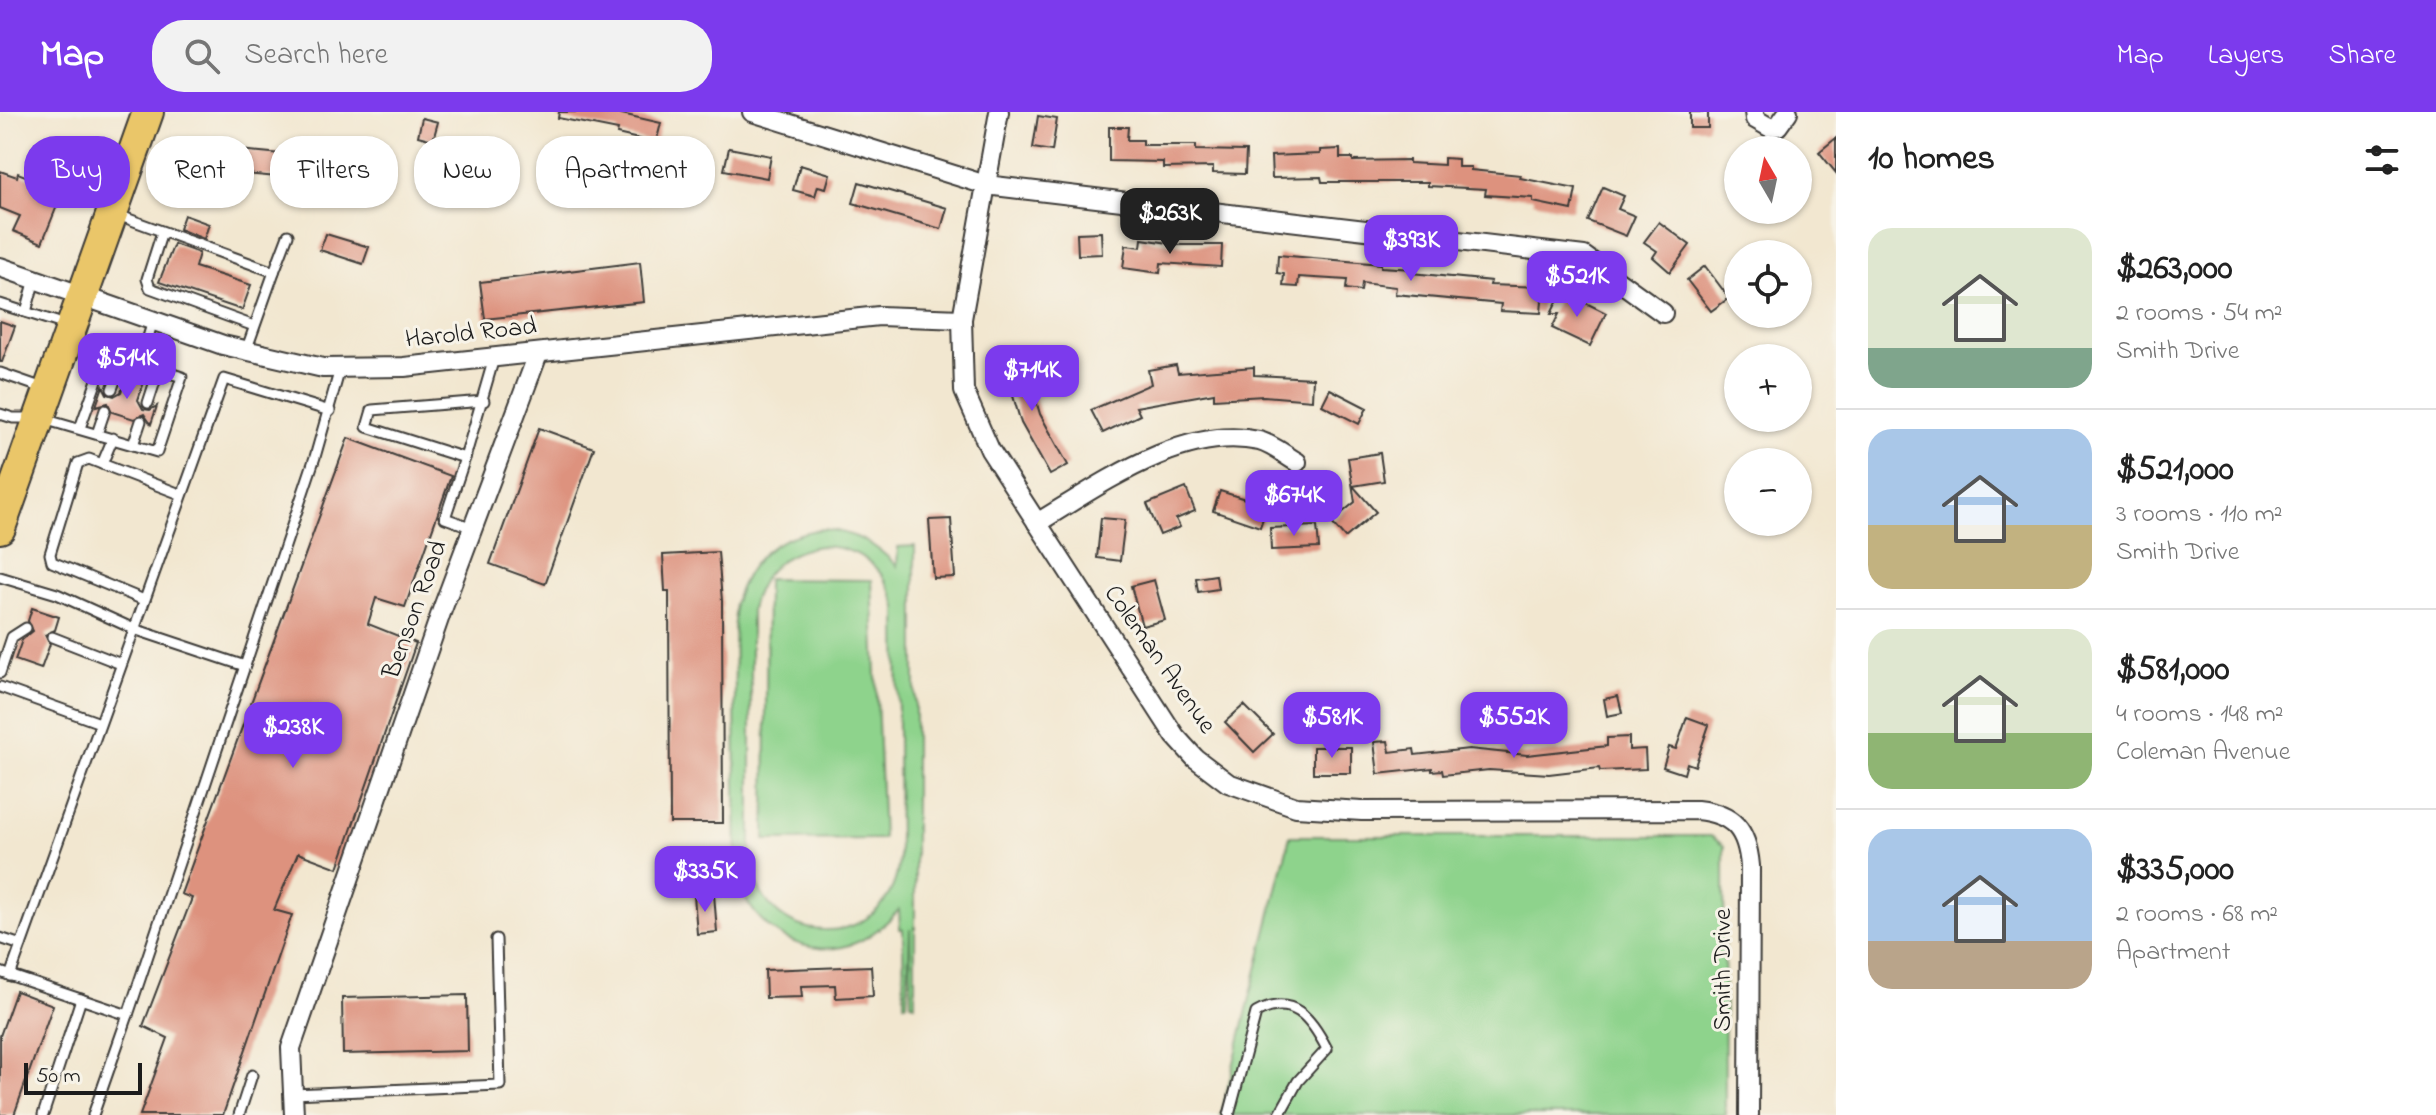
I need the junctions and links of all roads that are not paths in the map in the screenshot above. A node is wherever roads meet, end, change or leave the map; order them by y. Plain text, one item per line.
1 (148, 112) edge
2 (752, 112) edge
3 (999, 112) edge
4 (1754, 112) edge
5 (1788, 112) edge
6 (986, 185) junction
7 (112, 212) junction
8 (162, 232) junction
9 (288, 235) dead end
10 (0, 267) edge
11 (274, 272) junction
12 (35, 279) junction
13 (83, 296) junction
14 (0, 304) edge
15 (26, 312) junction
16 (1663, 313) dead end
17 (962, 319) junction
18 (153, 321) junction
19 (254, 326) junction
20 (70, 333) junction
21 (246, 351) junction
22 (107, 352) junction
23 (538, 354) junction
24 (124, 357) junction
25 (494, 358) junction
26 (140, 363) junction
27 (159, 369) junction
28 (340, 369) junction
29 (0, 373) edge
30 (112, 389) dead end
31 (484, 401) junction
32 (148, 403) dead end
33 (45, 404) junction
34 (105, 410) dead end
35 (330, 411) junction
36 (0, 414) edge
37 (141, 421) dead end
38 (80, 428) junction
39 (97, 434) junction
40 (113, 438) junction
41 (133, 445) junction
42 (465, 458) junction
43 (1297, 462) dead end
44 (102, 464) junction
45 (6, 489) edge
46 (180, 494) junction
47 (1037, 523) junction
48 (0, 528) edge
49 (473, 528) junction
50 (0, 577) edge
51 (144, 600) junction
52 (26, 628) dead end
53 (134, 629) junction
54 (52, 637) dead end
55 (121, 664) junction
56 (245, 666) junction
57 (0, 673) edge
58 (0, 687) edge
59 (100, 723) junction
60 (1740, 827) joint
61 (0, 938) edge
62 (496, 939) dead end
63 (21, 945) junction
64 (5, 974) edge
65 (81, 999) junction
66 (128, 1015) junction
67 (252, 1075) dead end
68 (293, 1094) junction
69 (43, 1115) edge
70 (93, 1115) edge
71 (239, 1115) edge
72 (294, 1115) edge
73 (1229, 1115) edge
74 (1279, 1115) edge
75 (1749, 1115) edge

1 - 7 main road
2 - 6 street
3 - 6 street, Coleman Avenue
4 - 5 street
6 - 16 street
6 - 17 street, Coleman Avenue
7 - 8 lane
7 - 13 main road
8 - 11 lane
8 - 19 lane
9 - 11 lane
10 - 12 street, Harold Road
11 - 19 lane
12 - 13 street, Harold Road
12 - 15 lane
13 - 18 street, Harold Road
13 - 20 main road
14 - 15 lane
15 - 20 lane
17 - 23 street, Harold Road
17 - 47 street, Coleman Avenue
18 - 21 street, Harold Road
18 - 26 lane
19 - 21 lane
20 - 22 lane
20 - 33 main road
21 - 28 street, Harold Road
22 - 24 lane
22 - 38 lane
23 - 25 street, Harold Road
23 - 49 street, Benson Road
24 - 26 lane
24 - 30 lane
25 - 28 street, Harold Road
25 - 31 lane
26 - 27 lane
27 - 32 lane
27 - 41 lane
28 - 35 lane
29 - 33 lane
31 - 42 lane
31 - 42 lane
33 - 36 lane
33 - 38 lane
33 - 45 main road
34 - 39 lane
35 - 46 lane
35 - 56 lane
37 - 41 lane
38 - 39 lane
39 - 40 lane
40 - 41 lane
40 - 44 lane
42 - 49 lane
43 - 47 street
44 - 46 lane
44 - 51 lane
45 - 48 main road
46 - 51 lane
47 - 60 street, Coleman Avenue
49 - 68 street, Benson Road
50 - 53 lane
51 - 53 lane
52 - 57 lane
53 - 55 lane
53 - 56 lane
54 - 55 lane
55 - 59 lane
56 - 66 lane
58 - 59 lane
59 - 63 lane
60 - 75 street, Smith Drive
61 - 63 lane
62 - 68 lane
63 - 64 lane
64 - 65 lane
65 - 66 lane
65 - 69 lane
66 - 70 lane
67 - 71 lane
68 - 72 street, Benson Road
73 - 74 lane

